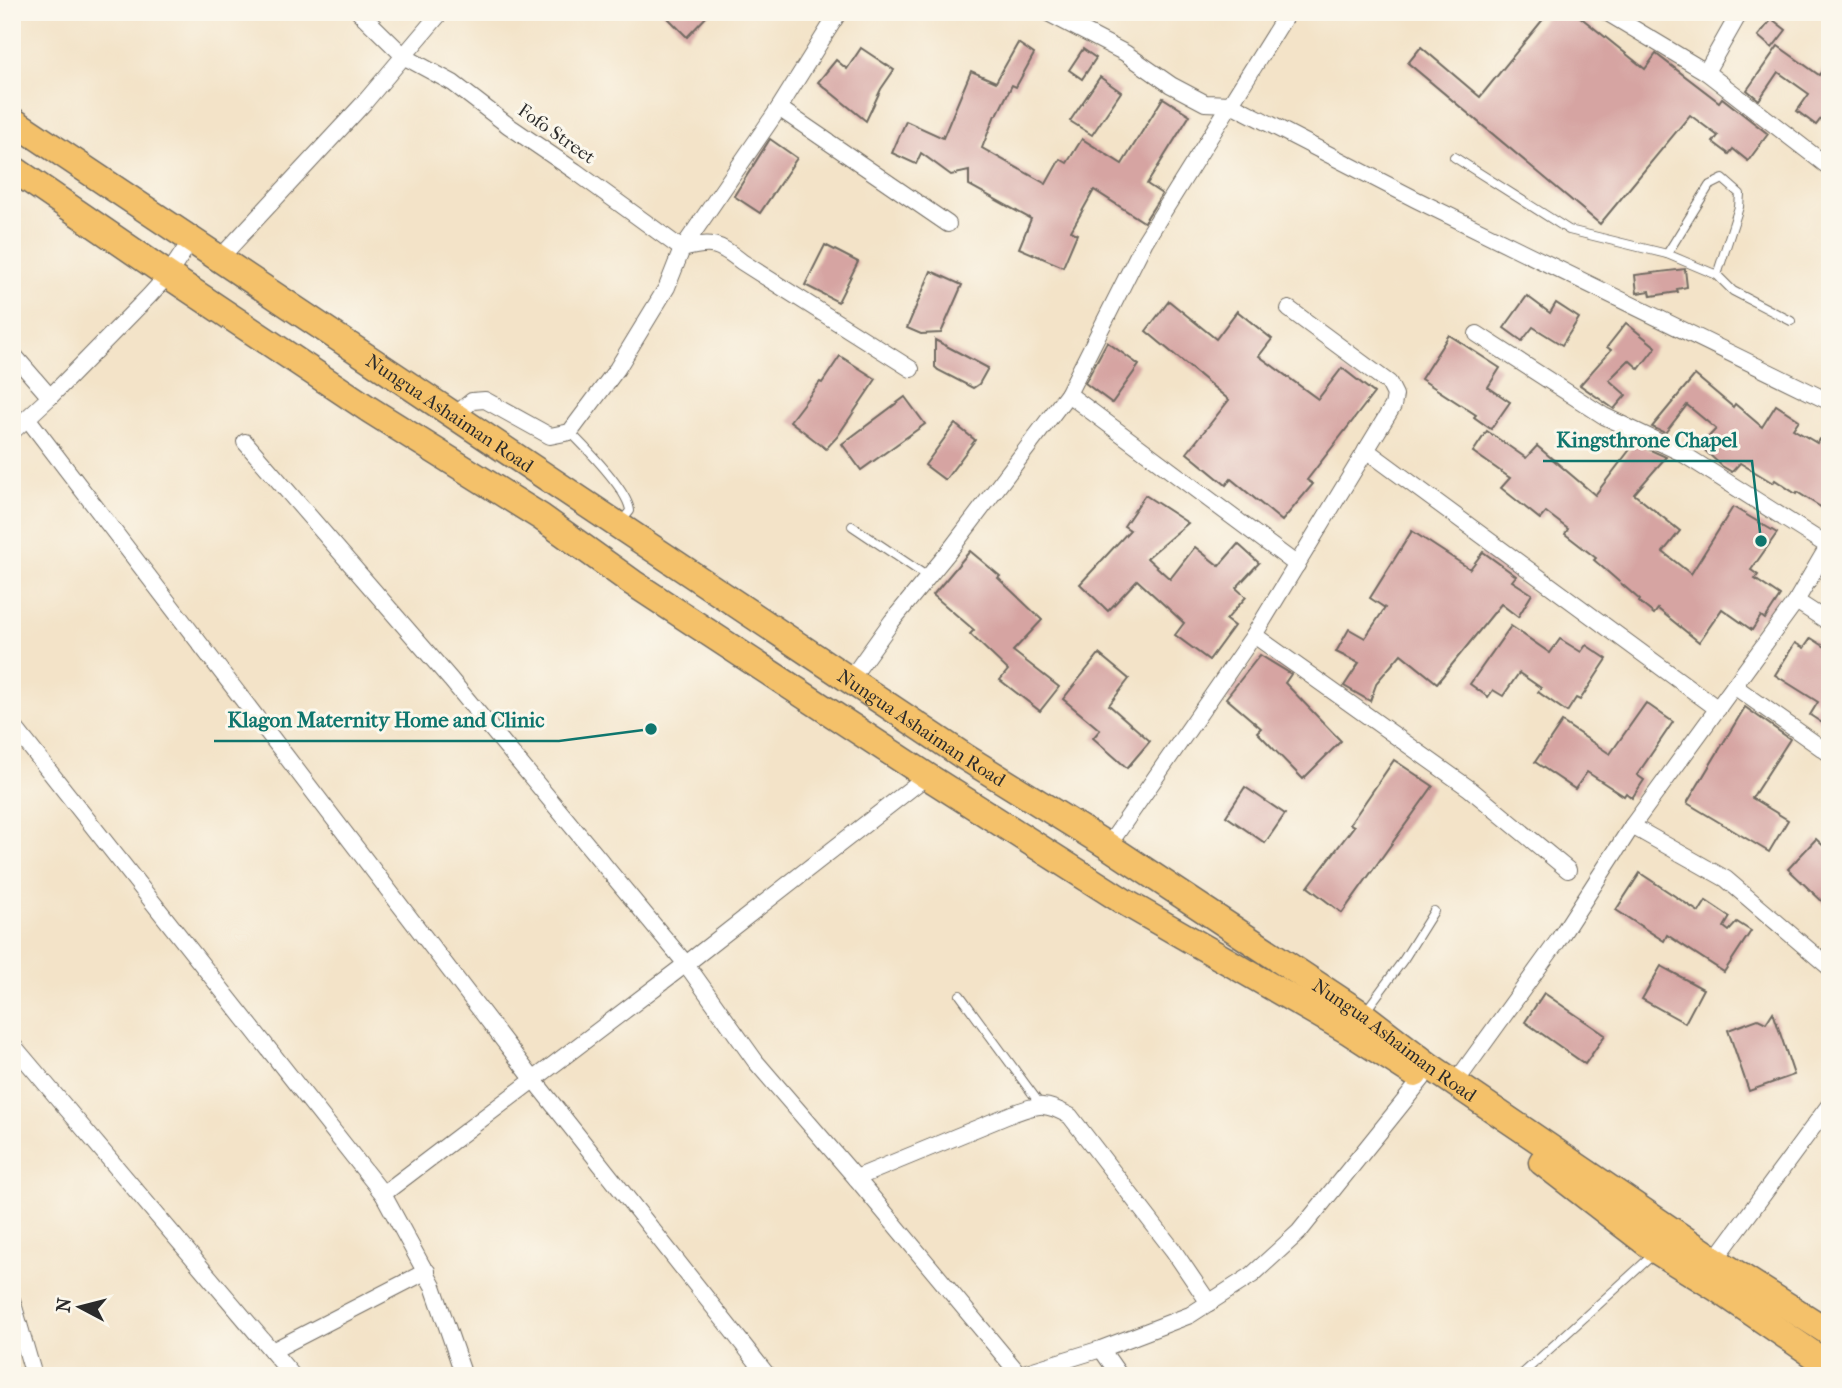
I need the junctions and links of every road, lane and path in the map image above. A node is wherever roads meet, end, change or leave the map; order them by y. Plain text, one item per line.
1 (359, 12) edge
2 (441, 12) edge
3 (839, 12) edge
4 (1046, 12) edge
5 (1288, 12) edge
6 (1606, 12) edge
7 (1740, 12) edge
8 (405, 57) junction
9 (1706, 72) junction
10 (1231, 104) junction
11 (779, 108) junction
12 (12, 120) edge
13 (1454, 157) dead end
14 (12, 167) edge
15 (1830, 168) edge
16 (948, 224) dead end
17 (191, 239) junction
18 (682, 249) junction
19 (1667, 254) junction
20 (220, 258) junction
21 (168, 275) junction
22 (1717, 275) junction
23 (1289, 309) dead end
24 (1791, 321) dead end
25 (1478, 334) dead end
26 (12, 354) edge
27 (911, 369) dead end
28 (1068, 394) junction
29 (50, 397) junction
30 (1830, 402) edge
31 (455, 415) junction
32 (27, 419) junction
33 (12, 432) edge
34 (570, 432) junction
35 (245, 442) dead end
36 (1366, 450) junction
37 (618, 525) junction
38 (852, 526) dead end
39 (1829, 545) edge
40 (1297, 565) junction
41 (928, 577) junction
42 (1796, 601) junction
43 (1830, 623) edge
44 (1254, 635) junction
45 (846, 675) junction
46 (1734, 686) junction
47 (1718, 709) junction
48 (12, 724) edge
49 (1830, 754) edge
50 (927, 776) junction
51 (1632, 827) junction
52 (1108, 846) junction
53 (1568, 870) dead end
54 (1434, 911) dead end
55 (686, 964) junction
56 (1830, 968) edge
57 (960, 995) dead end
58 (1363, 1015) junction
59 (12, 1044) edge
60 (1425, 1072) junction
61 (533, 1079) junction
62 (1455, 1083) junction
63 (1040, 1104) junction
64 (1830, 1104) edge
65 (856, 1178) junction
66 (383, 1194) junction
67 (1657, 1251) junction
68 (1715, 1260) junction
69 (427, 1271) junction
70 (12, 1300) edge
71 (1209, 1303) junction
72 (1830, 1333) edge
73 (1101, 1349) junction
74 (272, 1351) junction
75 (1830, 1366) edge
76 (1016, 1375) edge
77 (34, 1376) edge
78 (293, 1376) edge
79 (464, 1376) edge
80 (768, 1376) edge
81 (1120, 1376) edge
82 (1520, 1376) edge

1 - 8 street, Fofo Street
2 - 8 street
3 - 11 street
4 - 10 street
5 - 10 street
6 - 9 street
7 - 9 street
8 - 18 street, Fofo Street
8 - 20 street
9 - 15 street
10 - 28 street
10 - 30 street
11 - 16 street
11 - 18 street
12 - 17 main road, Nungua Ashaiman Road
13 - 19 lane
14 - 21 main road, Nungua Ashaiman Road
17 - 20 main road, Nungua Ashaiman Road
17 - 21 street
18 - 27 street
18 - 34 street
19 - 22 lane
19 - 22 lane
20 - 31 main road, Nungua Ashaiman Road
21 - 29 street
21 - 50 main road, Nungua Ashaiman Road
22 - 24 lane
23 - 36 street
25 - 39 street
26 - 29 street
28 - 40 street
28 - 41 street
29 - 32 street
31 - 34 street
31 - 37 main road, Nungua Ashaiman Road
32 - 33 street
32 - 61 street
34 - 37 lane
35 - 55 street
36 - 40 street
36 - 47 street
37 - 45 main road, Nungua Ashaiman Road
38 - 41 lane
39 - 42 street
40 - 44 street
41 - 45 street
42 - 43 street
42 - 46 street
44 - 52 street
44 - 53 street
45 - 52 main road, Nungua Ashaiman Road
46 - 47 street
46 - 49 street
47 - 51 street
48 - 66 street
50 - 55 street
50 - 60 main road, Nungua Ashaiman Road
51 - 56 street
51 - 62 street
52 - 58 main road, Nungua Ashaiman Road
54 - 58 lane
55 - 61 street
55 - 65 street
57 - 63 lane
58 - 60 main road, Nungua Ashaiman Road
59 - 74 street
60 - 62 main road, Nungua Ashaiman Road
60 - 67 main road, Nungua Ashaiman Road
60 - 71 street
61 - 66 street
61 - 80 street
62 - 68 main road, Nungua Ashaiman Road
63 - 65 street
63 - 71 street
64 - 68 street
65 - 76 street
66 - 69 street
67 - 75 main road, Nungua Ashaiman Road
67 - 82 lane
68 - 72 main road, Nungua Ashaiman Road
69 - 74 street
69 - 79 street
70 - 77 street
71 - 73 street
73 - 76 street
73 - 81 street
74 - 78 street

